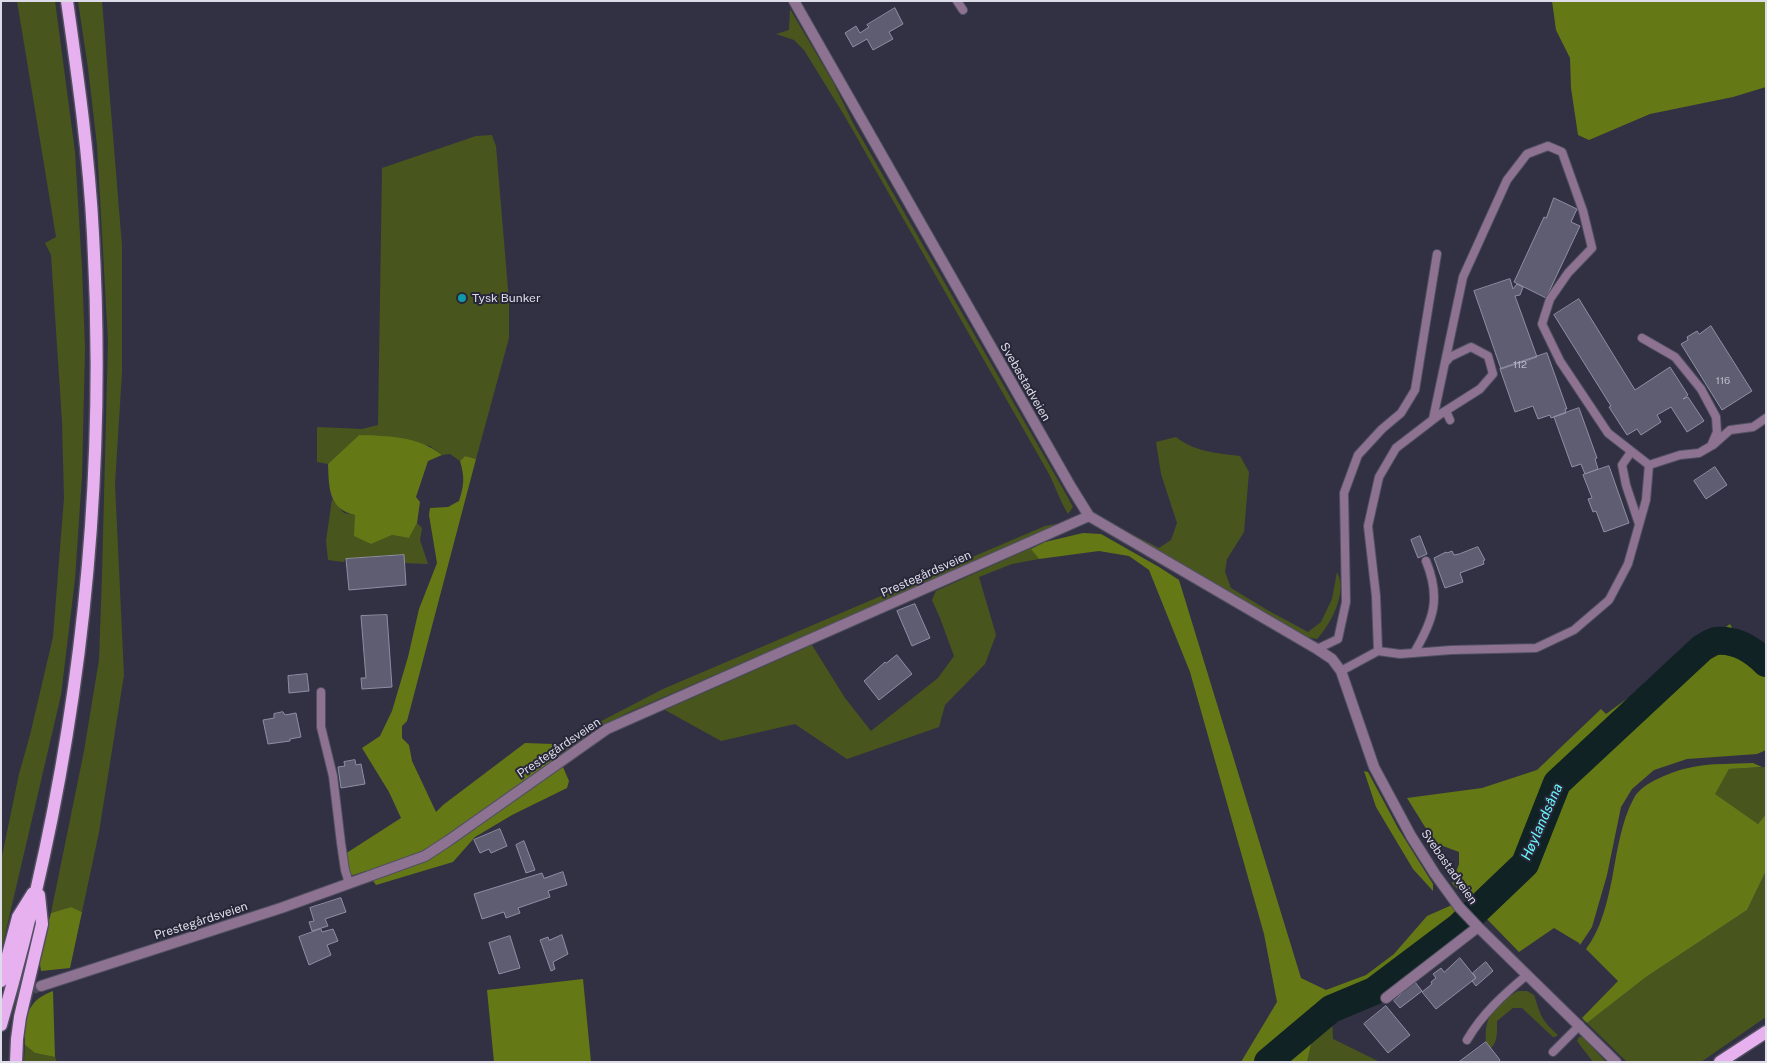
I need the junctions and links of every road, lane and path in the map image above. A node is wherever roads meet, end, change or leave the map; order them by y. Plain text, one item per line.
1 (67, 1) edge
2 (794, 1) edge
3 (957, 1) edge
4 (962, 10) dead end
5 (1437, 254) dead end
6 (1642, 338) dead end
7 (1444, 364) junction
8 (1446, 411) junction
9 (1766, 418) edge
10 (1433, 419) junction
11 (1450, 420) dead end
12 (1711, 446) junction
13 (1630, 452) junction
14 (1649, 465) junction
15 (1089, 516) junction
16 (1639, 524) junction
17 (1426, 561) dead end
18 (1317, 650) junction
19 (1378, 651) junction
20 (1414, 653) junction
21 (1341, 670) junction
22 (321, 692) dead end
23 (350, 883) junction
24 (38, 885) junction
25 (1477, 925) junction
26 (1527, 975) junction
27 (1, 981) edge
28 (41, 986) tunnel mouth
29 (1386, 998) dead end
30 (1, 1025) edge
31 (1580, 1025) junction
32 (1766, 1032) edge
33 (1467, 1040) dead end
34 (1553, 1052) dead end
35 (16, 1062) edge
36 (1616, 1062) edge
37 (1720, 1062) edge

1 - 24 main road
2 - 15 street, Svebastadveien
3 - 4 lane
5 - 18 lane
6 - 12 lane
7 - 8 lane
7 - 10 lane
7 - 13 lane
8 - 10 lane
8 - 11 lane
9 - 12 lane
10 - 19 lane
12 - 14 lane
13 - 14 lane
13 - 16 lane
14 - 16 lane
15 - 18 street, Svebastadveien
15 - 23 street, Prestegårdsveien
16 - 20 lane
17 - 20 lane
18 - 21 street, Svebastadveien
19 - 20 lane
19 - 21 lane
21 - 25 street, Svebastadveien
22 - 23 lane
23 - 28 street, Prestegårdsveien
24 - 27 main road
24 - 30 main road
24 - 35 main road
25 - 26 street, Svebastadveien
25 - 29 street
26 - 31 street, Svebastadveien
26 - 33 lane
31 - 34 lane
31 - 36 street, Svebastadveien
32 - 37 main road

